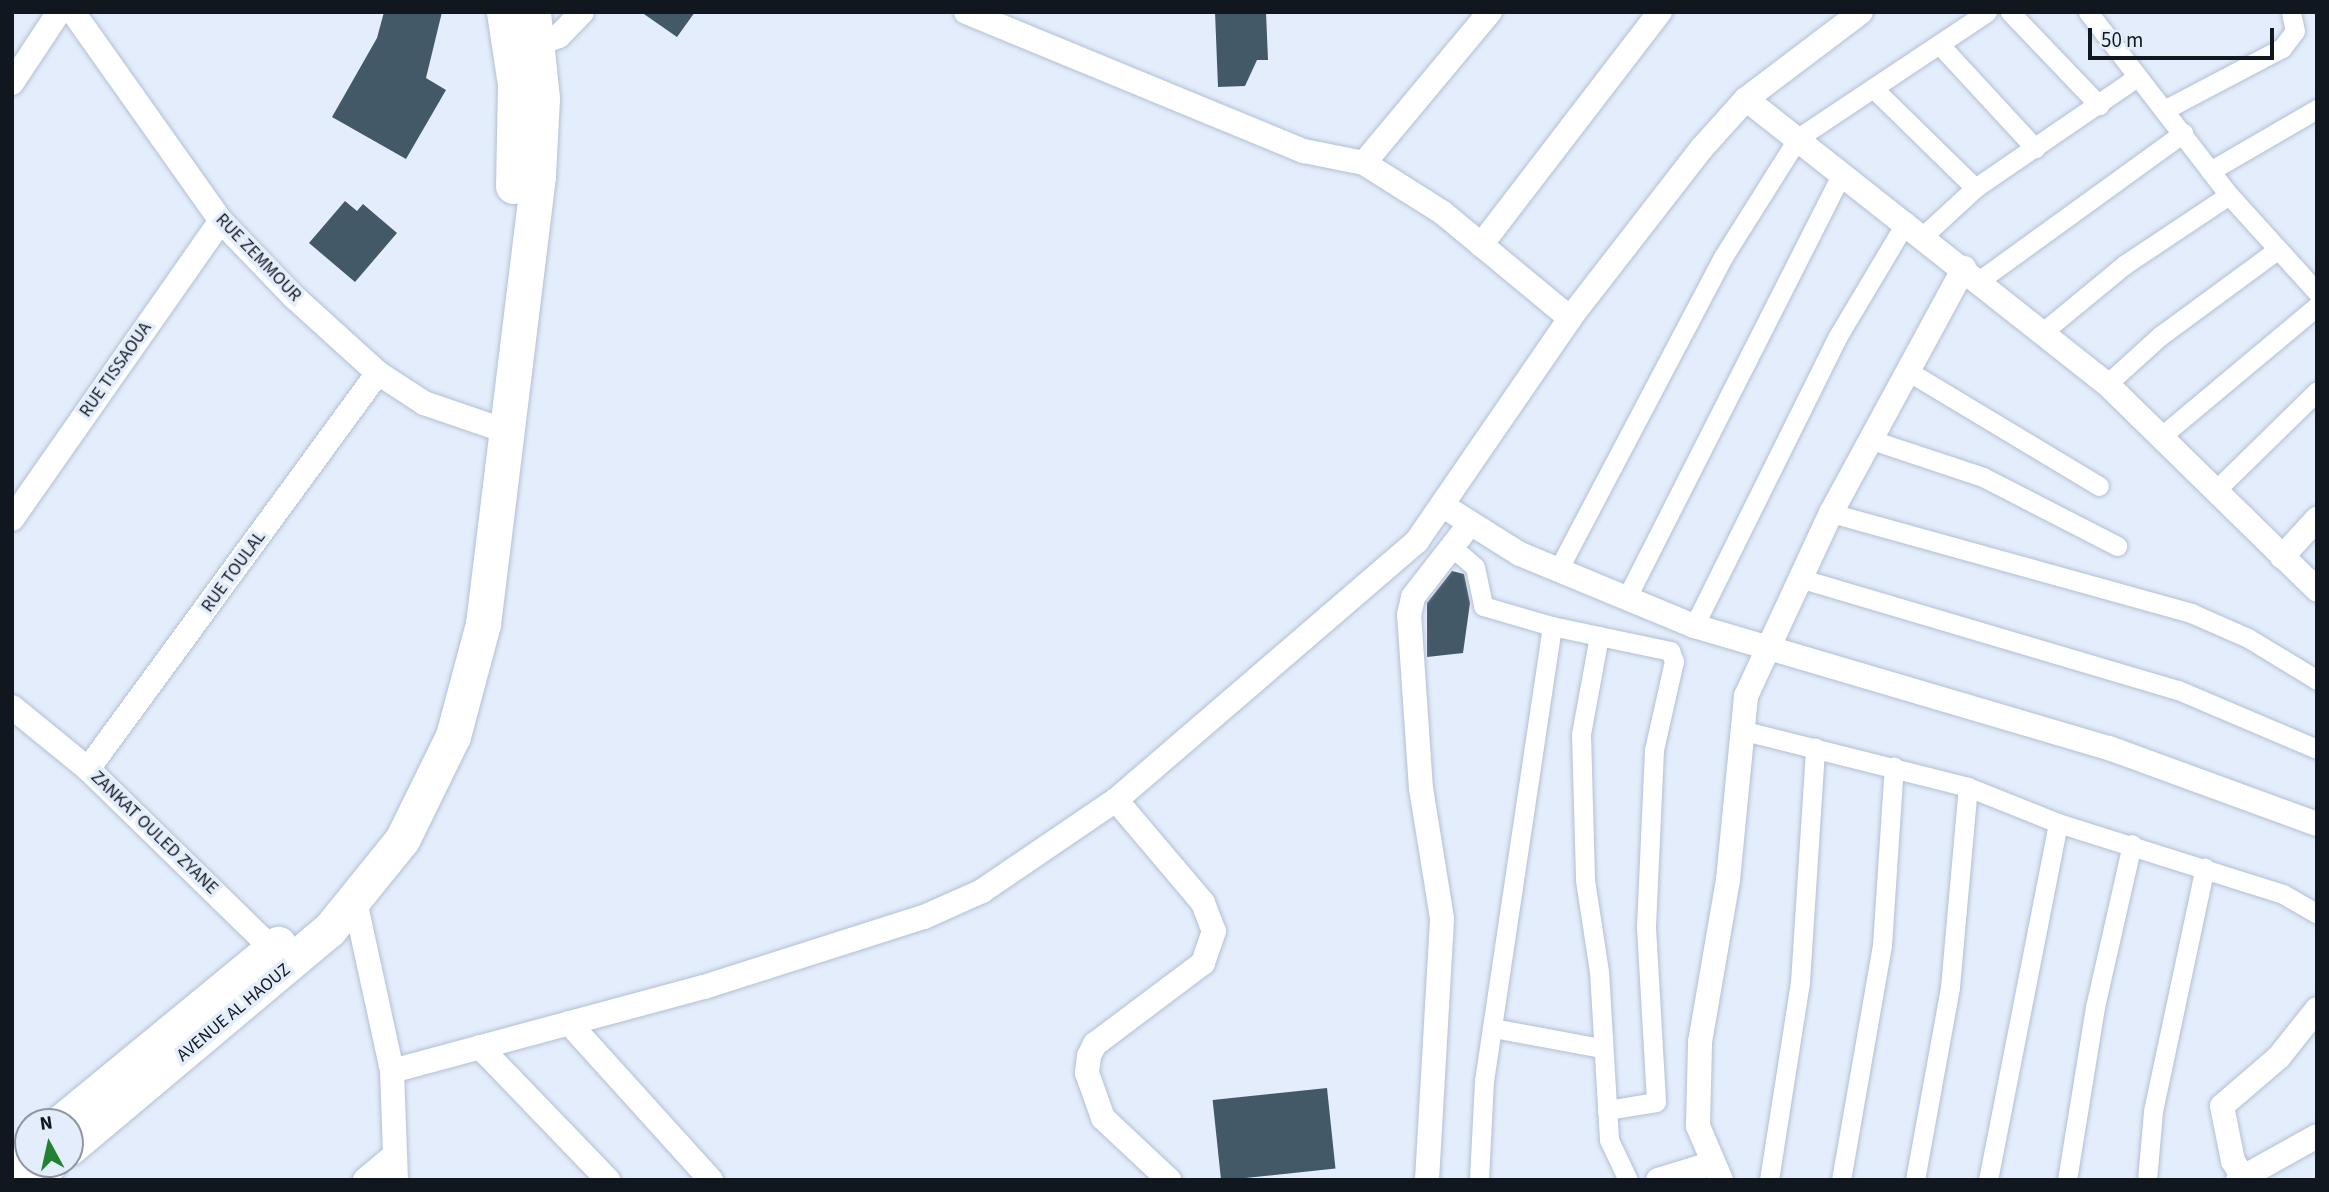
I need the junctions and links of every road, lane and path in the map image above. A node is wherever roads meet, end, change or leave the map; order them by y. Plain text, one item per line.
1 (59, 12) edge
2 (73, 12) edge
3 (504, 12) edge
4 (533, 12) edge
5 (582, 12) edge
6 (966, 12) edge
7 (1490, 12) edge
8 (1660, 12) edge
9 (1861, 12) edge
10 (1987, 12) edge
11 (2010, 12) edge
12 (2088, 12) edge
13 (2291, 12) edge
14 (1939, 44) junction
15 (525, 50) junction
16 (2137, 77) junction
17 (12, 83) edge
18 (1873, 88) junction
19 (1746, 99) junction
20 (2099, 105) junction
21 (2317, 109) edge
22 (2164, 110) junction
23 (2183, 133) junction
24 (1797, 138) junction
25 (2035, 148) junction
26 (1364, 163) junction
27 (2210, 171) junction
28 (1842, 173) junction
29 (1975, 188) junction
30 (2229, 195) junction
31 (220, 221) junction
32 (1915, 229) junction
33 (1481, 245) junction
34 (2277, 250) junction
35 (1972, 274) junction
36 (2317, 292) edge
37 (2317, 306) edge
38 (1570, 318) junction
39 (2043, 331) junction
40 (1906, 370) junction
41 (377, 373) junction
42 (2107, 384) junction
43 (2317, 391) edge
44 (496, 429) junction
45 (2164, 434) junction
46 (1869, 439) junction
47 (2098, 486) dead end
48 (2216, 490) junction
49 (1445, 507) junction
50 (1831, 513) junction
51 (12, 519) edge
52 (2317, 519) edge
53 (1469, 525) junction
54 (2117, 546) dead end
55 (1452, 547) junction
56 (2282, 557) junction
57 (1558, 570) junction
58 (1799, 578) junction
59 (2317, 590) edge
60 (1626, 599) junction
61 (1552, 626) junction
62 (1694, 626) junction
63 (1599, 636) junction
64 (1764, 651) junction
65 (2317, 680) edge
66 (12, 706) edge
67 (1741, 730) junction
68 (1815, 747) junction
69 (2317, 749) edge
70 (1894, 766) junction
71 (88, 769) junction
72 (1968, 787) junction
73 (1116, 800) junction
74 (2058, 823) junction
75 (2317, 824) edge
76 (2132, 844) junction
77 (376, 858) junction
78 (2205, 867) junction
79 (355, 901) junction
80 (2317, 914) edge
81 (281, 957) junction
82 (2317, 1009) edge
83 (569, 1023) junction
84 (1493, 1028) junction
85 (481, 1046) junction
86 (1601, 1048) junction
87 (391, 1071) junction
88 (80, 1108) edge
89 (1607, 1110) junction
90 (84, 1134) edge
91 (2317, 1136) edge
92 (395, 1155) junction
93 (1716, 1172) edge
94 (2241, 1178) edge
95 (365, 1180) edge
96 (396, 1180) edge
97 (608, 1180) edge
98 (711, 1180) edge
99 (1169, 1180) edge
100 (1427, 1180) edge
101 (1479, 1180) edge
102 (1628, 1180) edge
103 (1658, 1180) edge
104 (1769, 1180) edge
105 (1841, 1180) edge
106 (1915, 1180) edge
107 (1988, 1180) edge
108 (2067, 1180) edge
109 (2147, 1180) edge

1 - 17 street
2 - 31 street, RUE ZEMMOUR
3 - 15 main road
4 - 15 main road
5 - 15 street
6 - 26 street
7 - 26 street
8 - 33 street
9 - 19 street
10 - 14 street
11 - 20 street
12 - 16 street
13 - 22 street
14 - 18 street
14 - 25 street
15 - 44 main road
16 - 20 street
16 - 22 street
18 - 24 street
18 - 29 street
19 - 24 street
19 - 38 street
20 - 25 street
21 - 27 street
22 - 23 street
23 - 27 street
23 - 35 street
24 - 28 street
24 - 57 street
25 - 29 street
26 - 33 street
27 - 30 street
28 - 32 street
28 - 60 street
29 - 32 street
30 - 34 street
30 - 39 street
31 - 41 street, RUE ZEMMOUR
31 - 51 street, RUE TISSAOUA
32 - 35 street
32 - 62 street
33 - 38 street
34 - 36 street
34 - 42 street
35 - 39 street
35 - 40 street
37 - 45 street
38 - 49 street
39 - 42 street
40 - 46 street
40 - 47 street
41 - 44 street, RUE ZEMMOUR
41 - 71 street, RUE TOULAL
42 - 45 street
43 - 48 street
44 - 77 main road
45 - 48 street
46 - 50 street
46 - 54 street
48 - 56 street
49 - 53 street
49 - 73 street
50 - 58 street
50 - 65 street
52 - 56 street
53 - 55 street
53 - 57 street
55 - 61 street
55 - 100 street
56 - 59 street
57 - 60 street
58 - 64 street
58 - 69 street
60 - 62 street
61 - 63 street
61 - 84 street
62 - 64 street
63 - 86 street
63 - 89 street
64 - 67 street
64 - 75 street
66 - 71 street, ZANKAT OULED ZYANE
67 - 68 street
67 - 93 street
68 - 70 street
68 - 104 street
70 - 72 street
70 - 105 street
71 - 81 street, ZANKAT OULED ZYANE
72 - 74 street
72 - 106 street
73 - 83 street
73 - 99 street
74 - 76 street
74 - 107 street
76 - 78 street
76 - 108 street
77 - 79 main road, AVENUE AL HAOUZ
77 - 81 main road, AVENUE AL HAOUZ
78 - 80 street
78 - 109 street
79 - 81 main road, AVENUE AL HAOUZ
79 - 87 street
81 - 88 main road, AVENUE AL HAOUZ
81 - 90 main road, AVENUE AL HAOUZ
82 - 94 street
83 - 85 street
83 - 98 street
84 - 86 street
84 - 101 street
85 - 87 street
85 - 97 street
86 - 89 street
87 - 92 street
89 - 102 street
91 - 94 street
92 - 95 street
92 - 96 street
93 - 103 street

